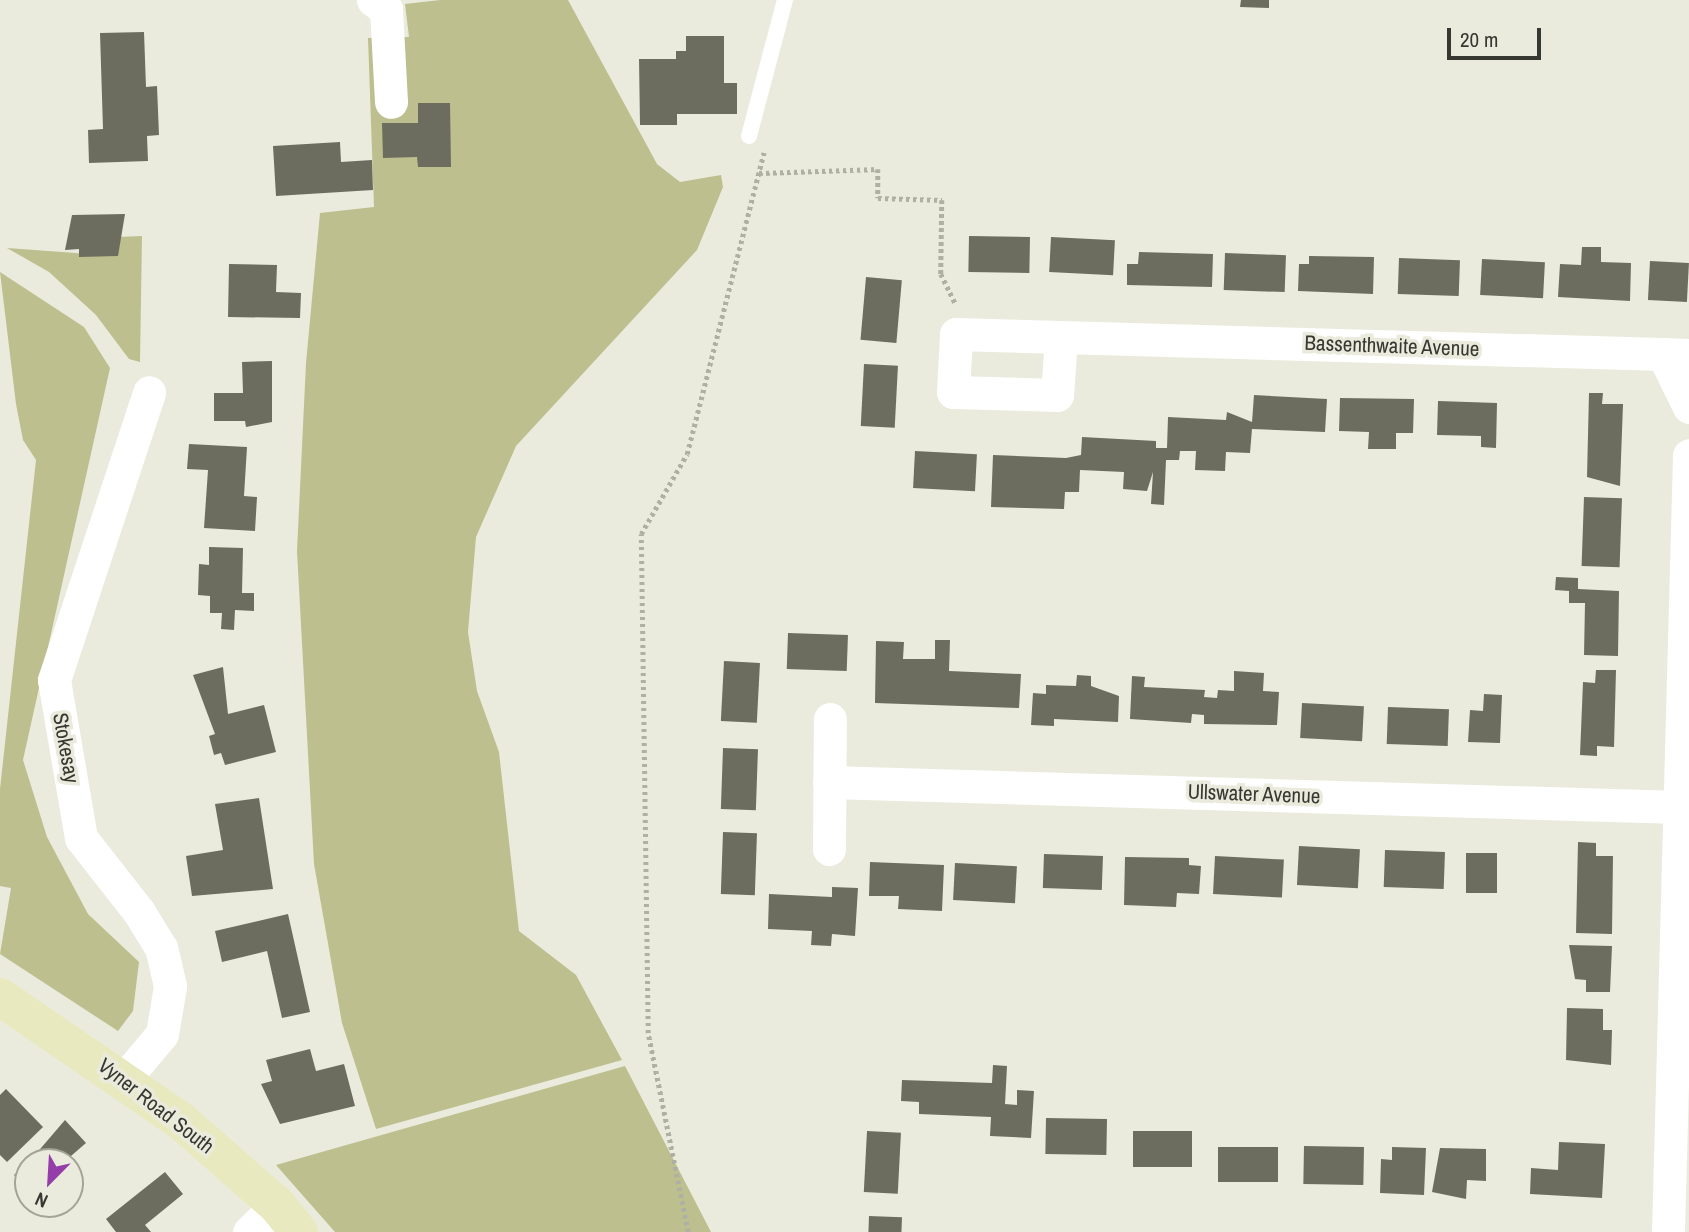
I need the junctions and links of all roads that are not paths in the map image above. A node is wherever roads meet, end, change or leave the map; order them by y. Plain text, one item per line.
1 (373, 0) edge
2 (785, 0) edge
3 (391, 102) dead end
4 (749, 136) dead end
5 (1061, 337) junction
6 (1676, 354) edge
7 (149, 392) dead end
8 (1689, 407) edge
9 (1689, 455) edge
10 (830, 719) dead end
11 (829, 782) junction
12 (1679, 807) junction
13 (828, 849) dead end
14 (0, 997) edge
15 (125, 1078) junction
16 (288, 1218) edge
17 (249, 1232) edge
18 (1668, 1232) edge

1 - 3 street
2 - 4 lane
5 - 5 street, Bassenthwaite Avenue
5 - 6 street, Bassenthwaite Avenue
6 - 8 street, Bassenthwaite Avenue
7 - 15 street, Stokesay
9 - 12 street
10 - 11 street
11 - 12 street, Ullswater Avenue
11 - 13 street
12 - 18 street
14 - 15 street, Vyner Road South
15 - 16 street, Vyner Road South
16 - 17 street

